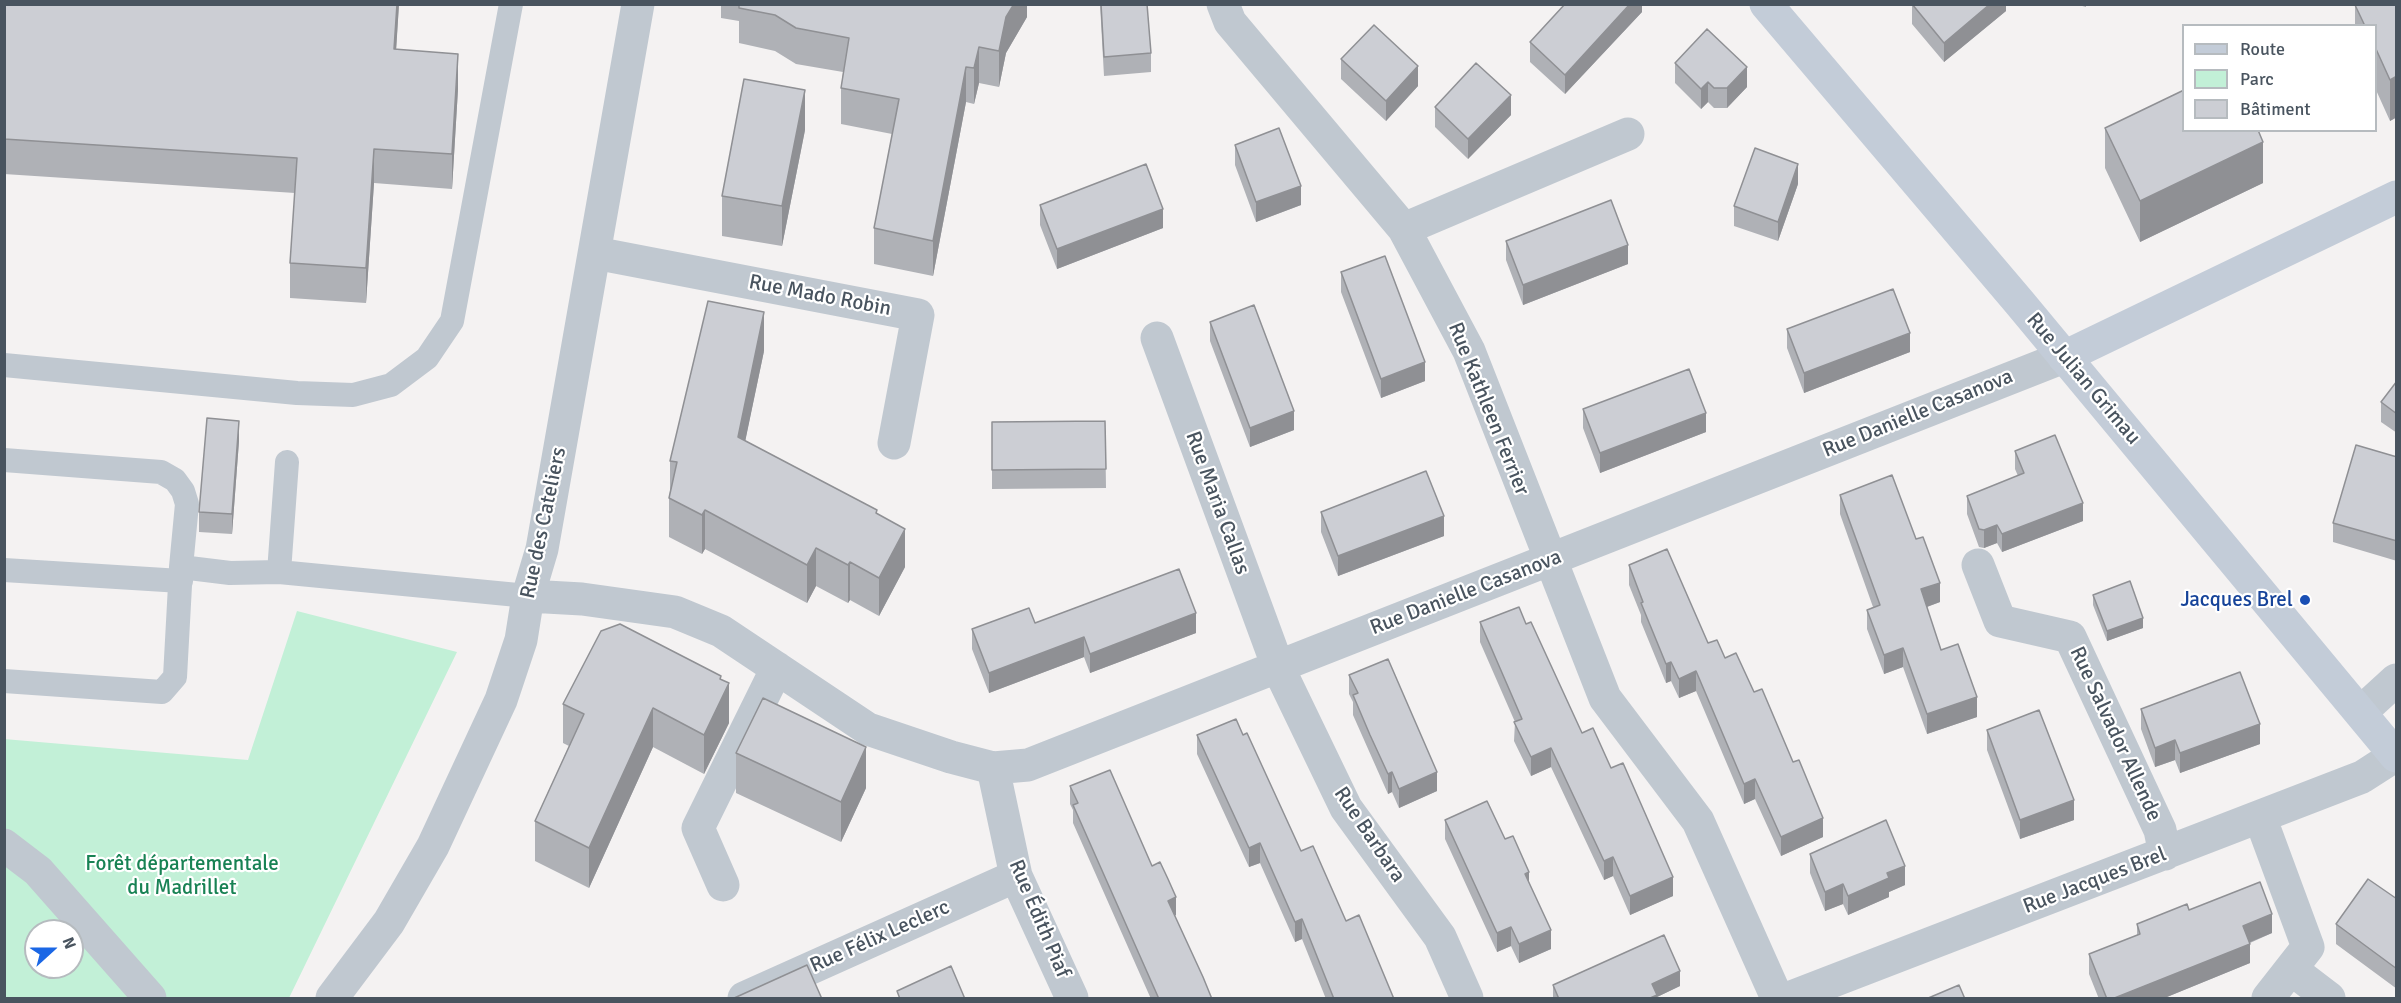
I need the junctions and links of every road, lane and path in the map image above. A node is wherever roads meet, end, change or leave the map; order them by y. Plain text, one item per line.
1 (511, 4) edge
2 (638, 4) edge
3 (1223, 4) edge
4 (1766, 4) edge
5 (1628, 134) dead end
6 (2397, 197) edge
7 (1404, 229) junction
8 (595, 253) junction
9 (1157, 338) dead end
10 (2064, 357) junction
11 (4, 365) edge
12 (894, 443) dead end
13 (4, 460) edge
14 (287, 462) dead end
15 (1549, 561) junction
16 (1978, 565) dead end
17 (4, 570) edge
18 (279, 572) junction
19 (181, 574) junction
20 (528, 596) junction
21 (1278, 667) junction
22 (777, 668) junction
23 (2397, 680) edge
24 (4, 681) edge
25 (2361, 712) junction
26 (2396, 755) edge
27 (993, 768) junction
28 (2260, 817) junction
29 (4, 845) edge
30 (2165, 854) junction
31 (1016, 876) junction
32 (723, 885) dead end
33 (2291, 969) junction
34 (150, 999) edge
35 (332, 999) edge
36 (744, 999) edge
37 (1072, 999) edge
38 (1467, 999) edge
39 (1777, 999) edge
40 (1789, 999) edge
41 (2268, 999) edge
42 (2329, 999) edge

1 - 11 lane
2 - 8 street, Rue des Cateliers
3 - 7 street, Rue Kathleen Ferrier
4 - 10 street, Rue Julian Grimau
5 - 7 street
6 - 10 street, Rue Danielle Casanova
7 - 15 street, Rue Kathleen Ferrier
8 - 12 street, Rue Mado Robin
8 - 20 street, Rue des Cateliers
9 - 21 street, Rue Maria Callas
10 - 15 street, Rue Danielle Casanova
10 - 25 street, Rue Julian Grimau
13 - 19 lane
14 - 18 lane
15 - 21 street, Rue Danielle Casanova
15 - 39 street, Rue Kathleen Ferrier
16 - 30 street, Rue Salvador Allende
17 - 19 lane
18 - 19 lane
18 - 20 lane
19 - 24 lane
20 - 22 street, Rue Danielle Casanova
20 - 35 street, Rue des Cateliers
21 - 27 street, Rue Danielle Casanova
21 - 38 street, Rue Barbara
22 - 27 street, Rue Danielle Casanova
22 - 32 street
23 - 25 street
25 - 26 street, Rue Julian Grimau
26 - 28 street, Rue Jacques Brel
27 - 31 street, Rue Édith Piaf
28 - 30 street, Rue Jacques Brel
28 - 33 street
29 - 34 street
30 - 40 street, Rue Jacques Brel
31 - 36 street, Rue Félix Leclerc
31 - 37 street, Rue Édith Piaf
33 - 41 street
33 - 42 street

